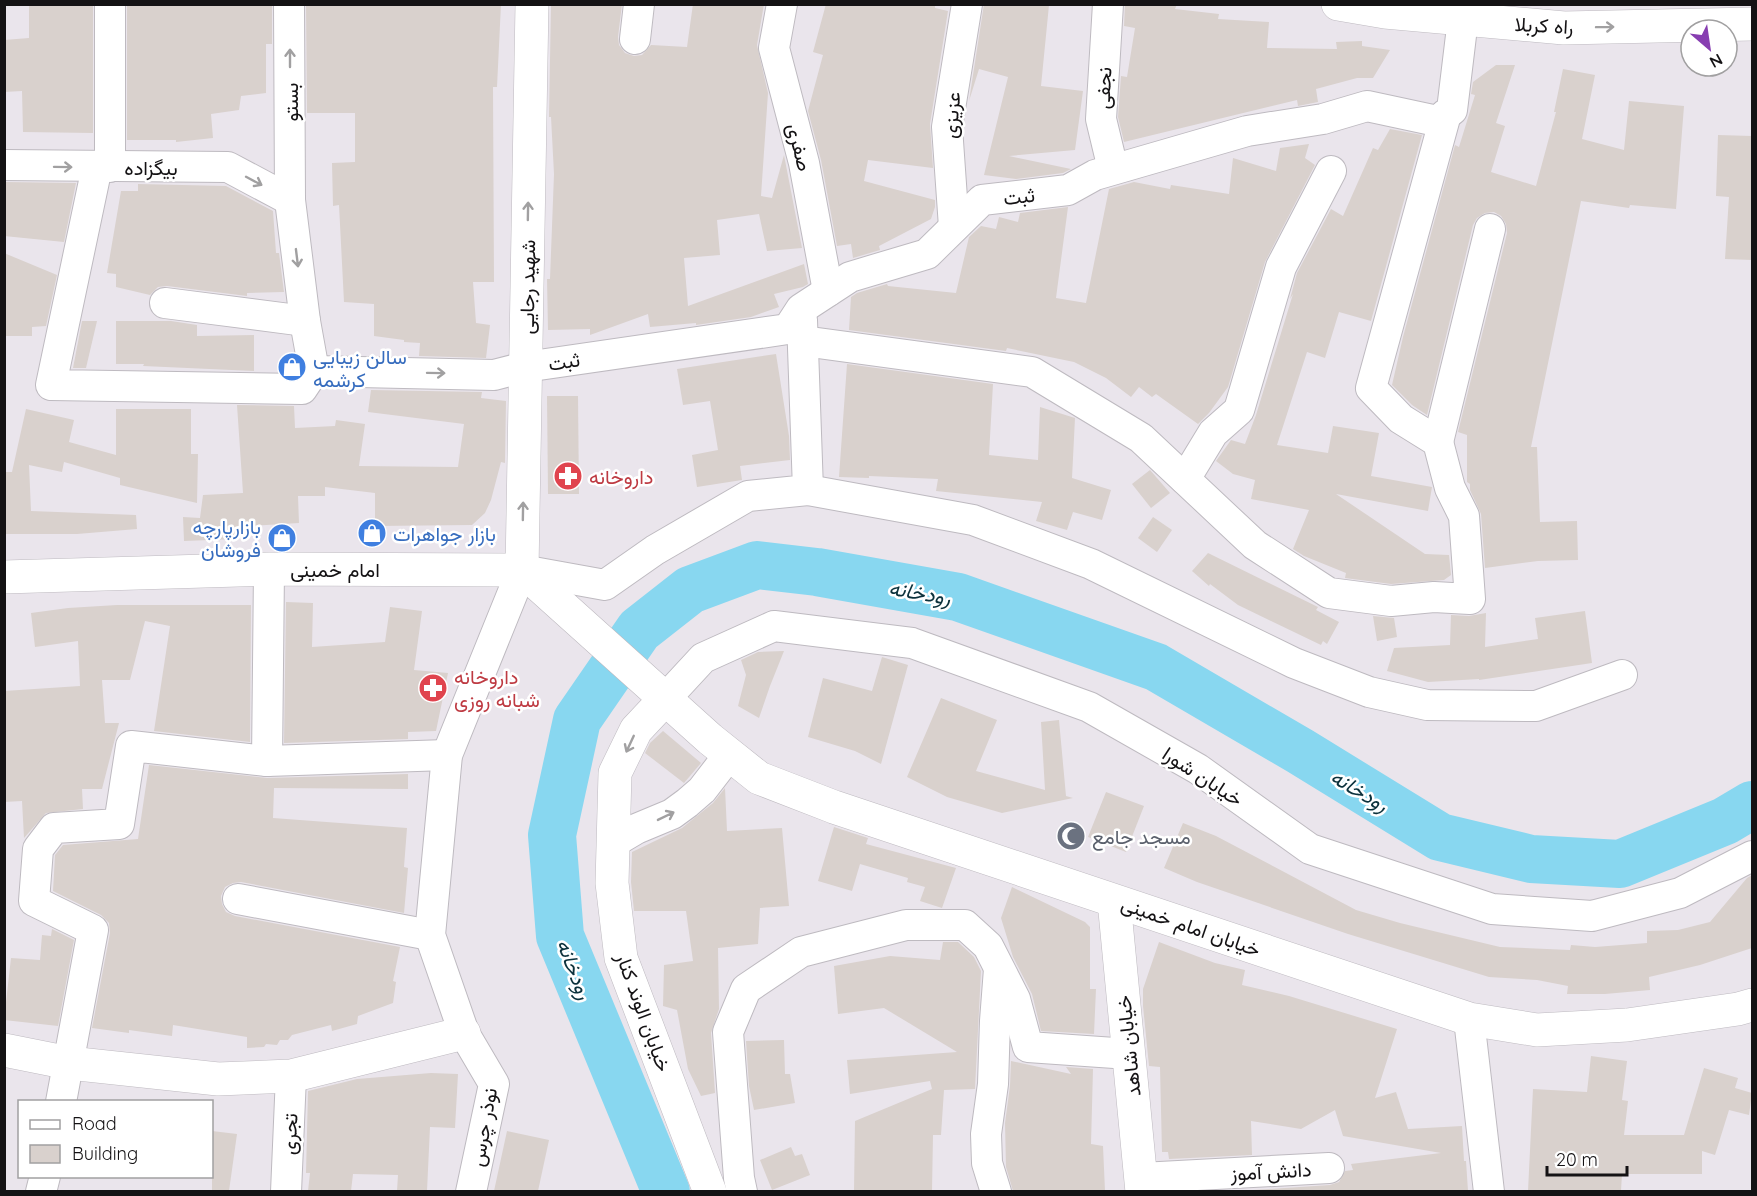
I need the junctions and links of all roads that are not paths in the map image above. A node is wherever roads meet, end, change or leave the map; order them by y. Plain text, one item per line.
1 (110, 4) edge
2 (289, 4) edge
3 (532, 4) edge
4 (639, 4) edge
5 (782, 4) edge
6 (967, 4) edge
7 (1108, 4) edge
8 (1338, 4) edge
9 (1699, 15) edge
10 (1463, 19) junction
11 (1752, 24) edge
12 (635, 39) dead end
13 (1446, 114) junction
14 (4, 165) edge
15 (103, 167) junction
16 (1113, 169) junction
17 (1331, 171) dead end
18 (290, 200) junction
19 (954, 227) junction
20 (1490, 229) dead end
21 (828, 291) junction
22 (165, 303) dead end
23 (801, 309) junction
24 (305, 321) junction
25 (803, 341) junction
26 (525, 367) junction
27 (314, 371) junction
28 (1438, 442) junction
29 (1185, 479) junction
30 (808, 490) junction
31 (270, 569) junction
32 (522, 570) junction
33 (4, 577) edge
34 (1622, 675) dead end
35 (654, 688) junction
36 (729, 754) junction
37 (447, 755) junction
38 (267, 761) junction
39 (614, 842) junction
40 (1752, 856) edge
41 (238, 899) dead end
42 (1114, 901) junction
43 (430, 935) junction
44 (999, 968) junction
45 (1752, 1005) edge
46 (1469, 1018) junction
47 (464, 1033) junction
48 (4, 1050) edge
49 (1129, 1053) junction
50 (69, 1063) junction
51 (291, 1076) junction
52 (61, 1100) edge
53 (1329, 1168) dead end
54 (1142, 1185) edge
55 (286, 1191) edge
56 (471, 1191) edge
57 (710, 1191) edge
58 (742, 1191) edge
59 (996, 1191) edge
60 (1489, 1191) edge

1 - 15 street
18 -> 2 street, بستو
26 -> 3 main road, شهید رجایی
4 - 12 street
5 - 21 street, صفری
6 - 19 street, عزیزی
7 - 16 street, نجفی
8 - 10 main road, راه کربلا
10 -> 9 main road, راه کربلا
9 - 11 main road, راه کربلا
10 - 13 street
13 - 16 street, ثبت
13 - 28 street
14 -> 15 street, بیگزاده
15 -> 18 street, بیگزاده
15 - 27 street
16 - 19 street, ثبت
17 - 29 street
18 -> 24 street, بستو
19 - 21 street, ثبت
20 - 28 street
21 - 23 street, ثبت
22 - 24 street
23 - 25 street
23 - 26 street, ثبت
24 - 27 street, بستو
25 - 29 street
25 - 30 street
27 -> 26 street
32 -> 26 main road, شهید رجایی
28 - 29 street
30 - 32 street
30 - 34 street
31 - 32 main road, امام خمینی
31 - 33 main road, امام خمینی
31 - 38 street
32 - 35 main road, خیابان امام خمینی
32 - 37 street
35 - 36 main road, خیابان امام خمینی
35 -> 39 main road, خیابان الوند کنار
35 - 40 street, خیابان شورا
39 -> 36 street
36 - 42 main road, خیابان امام خمینی
37 - 38 street
37 - 43 street
38 - 50 street
39 - 57 main road, خیابان الوند کنار
41 - 43 street
42 - 46 main road, خیابان امام خمینی
42 - 49 main road, خیابان شاهد
43 - 47 street, نوذر چرس
44 - 49 street
44 - 58 street
44 - 59 street
45 - 46 main road, خیابان امام خمینی
46 - 60 street
47 - 51 main road
47 - 56 street, نوذر چرس
48 - 50 main road
49 - 54 main road, خیابان شاهد
50 - 51 main road
50 - 52 street
51 - 55 street, تجری
53 - 54 street, دانش آموز

